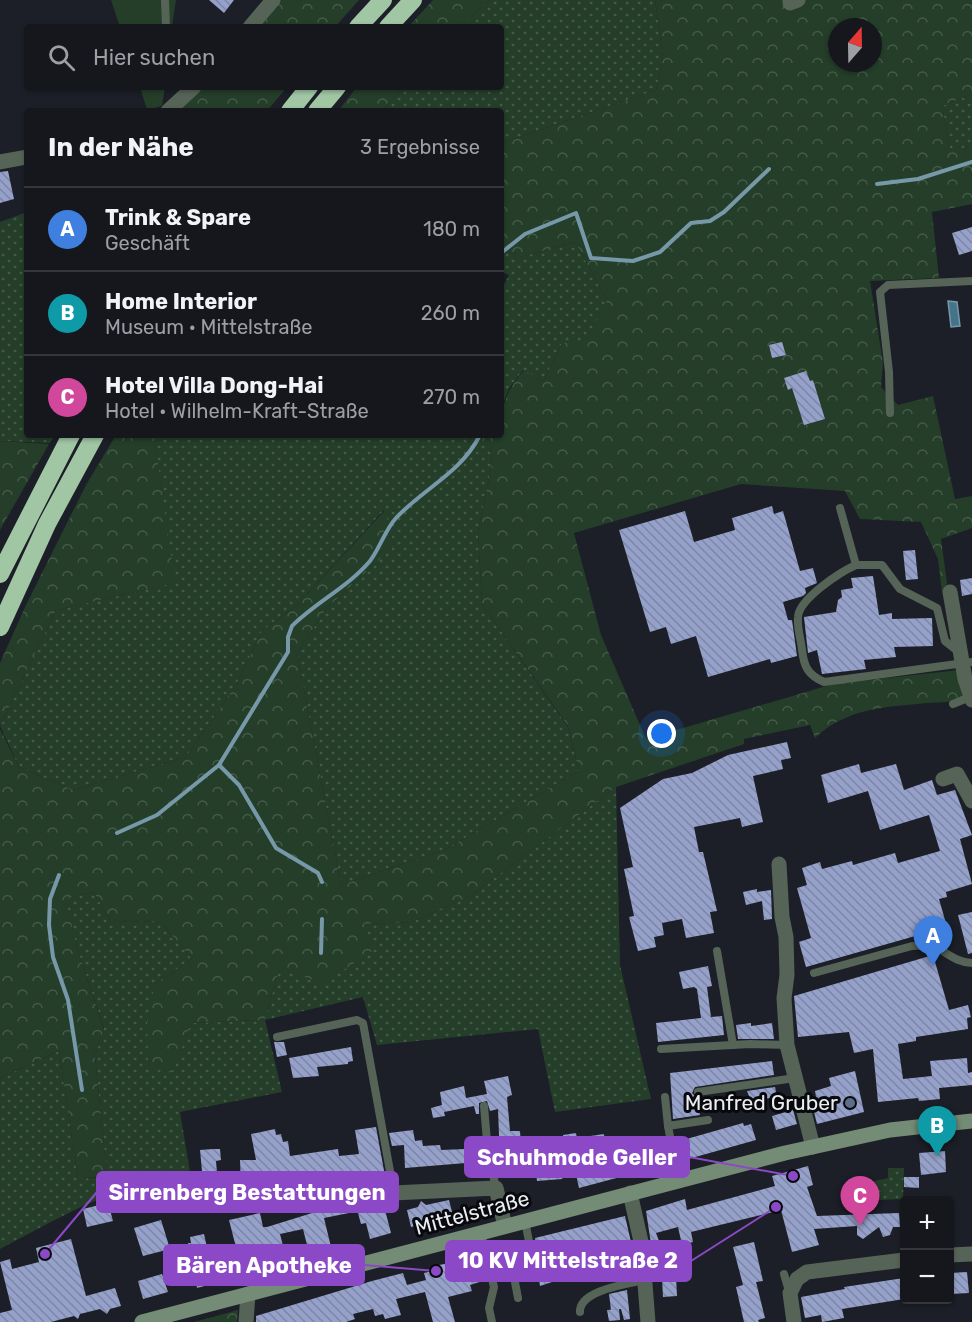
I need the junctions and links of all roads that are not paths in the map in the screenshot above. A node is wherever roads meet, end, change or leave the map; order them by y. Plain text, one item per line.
1 (165, 0) edge
2 (273, 0) edge
3 (384, 0) edge
4 (413, 0) edge
5 (166, 24) edge
6 (253, 24) edge
7 (361, 24) edge
8 (391, 24) edge
9 (191, 90) edge
10 (307, 90) edge
11 (334, 90) edge
12 (171, 108) edge
13 (292, 108) edge
14 (320, 108) edge
15 (24, 158) edge
16 (0, 162) edge
17 (972, 281) edge
18 (890, 413) dead end
19 (69, 438) edge
20 (93, 438) edge
21 (840, 508) dead end
22 (856, 565) junction
23 (0, 574) edge
24 (950, 592) dead end
25 (0, 627) edge
26 (964, 659) edge
27 (971, 698) edge
28 (953, 704) dead end
29 (943, 779) dead end
30 (972, 801) edge
31 (779, 864) dead end
32 (717, 951) dead end
33 (972, 963) edge
34 (814, 973) dead end
35 (277, 1037) dead end
36 (733, 1045) junction
37 (787, 1045) junction
38 (661, 1049) dead end
39 (795, 1078) junction
40 (698, 1092) dead end
41 (665, 1097) dead end
42 (483, 1106) dead end
43 (708, 1120) dead end
44 (972, 1121) edge
45 (668, 1126) junction
46 (813, 1147) junction
47 (678, 1180) junction
48 (496, 1188) junction
49 (394, 1192) junction
50 (630, 1192) junction
51 (205, 1202) dead end
52 (525, 1221) junction
53 (505, 1226) junction
54 (481, 1233) junction
55 (642, 1246) junction
56 (972, 1254) edge
57 (954, 1255) edge
58 (900, 1260) edge
59 (574, 1262) dead end
60 (554, 1264) dead end
61 (534, 1268) junction
62 (784, 1274) dead end
63 (645, 1280) junction
64 (790, 1293) junction
65 (248, 1294) junction
66 (518, 1298) dead end
67 (580, 1312) dead end
68 (142, 1322) edge
69 (246, 1322) edge
70 (492, 1322) edge
71 (648, 1322) edge
72 (794, 1322) edge

1 - 5 lane
2 - 6 street
3 - 7 highway
4 - 8 highway
9 - 12 street
10 - 13 highway
11 - 14 highway
15 - 16 street
17 - 18 lane
19 - 23 highway
20 - 25 highway
21 - 22 lane
22 - 26 lane
22 - 26 lane
24 - 26 street
26 - 27 street
27 - 28 lane
29 - 30 street
31 - 37 street
32 - 36 lane
33 - 34 lane
35 - 49 lane
36 - 37 lane
36 - 38 lane
37 - 39 street
39 - 40 lane
39 - 46 street
41 - 45 lane
42 - 48 lane
43 - 45 lane
44 - 46 main road, Mittelstraße
45 - 47 lane
46 - 47 main road, Mittelstraße
47 - 50 main road, Mittelstraße
48 - 49 street
48 - 53 street
49 - 51 street
50 - 52 main road, Mittelstraße
50 - 55 street
52 - 53 main road, Mittelstraße
52 - 61 lane
53 - 54 main road, Mittelstraße
54 - 65 main road, Mittelstraße
54 - 70 lane
55 - 59 lane
55 - 63 street
56 - 57 street
58 - 64 street
60 - 61 lane
61 - 66 lane
62 - 64 lane
63 - 67 lane
63 - 71 street
64 - 72 street
65 - 68 main road, Mittelstraße
65 - 69 street

